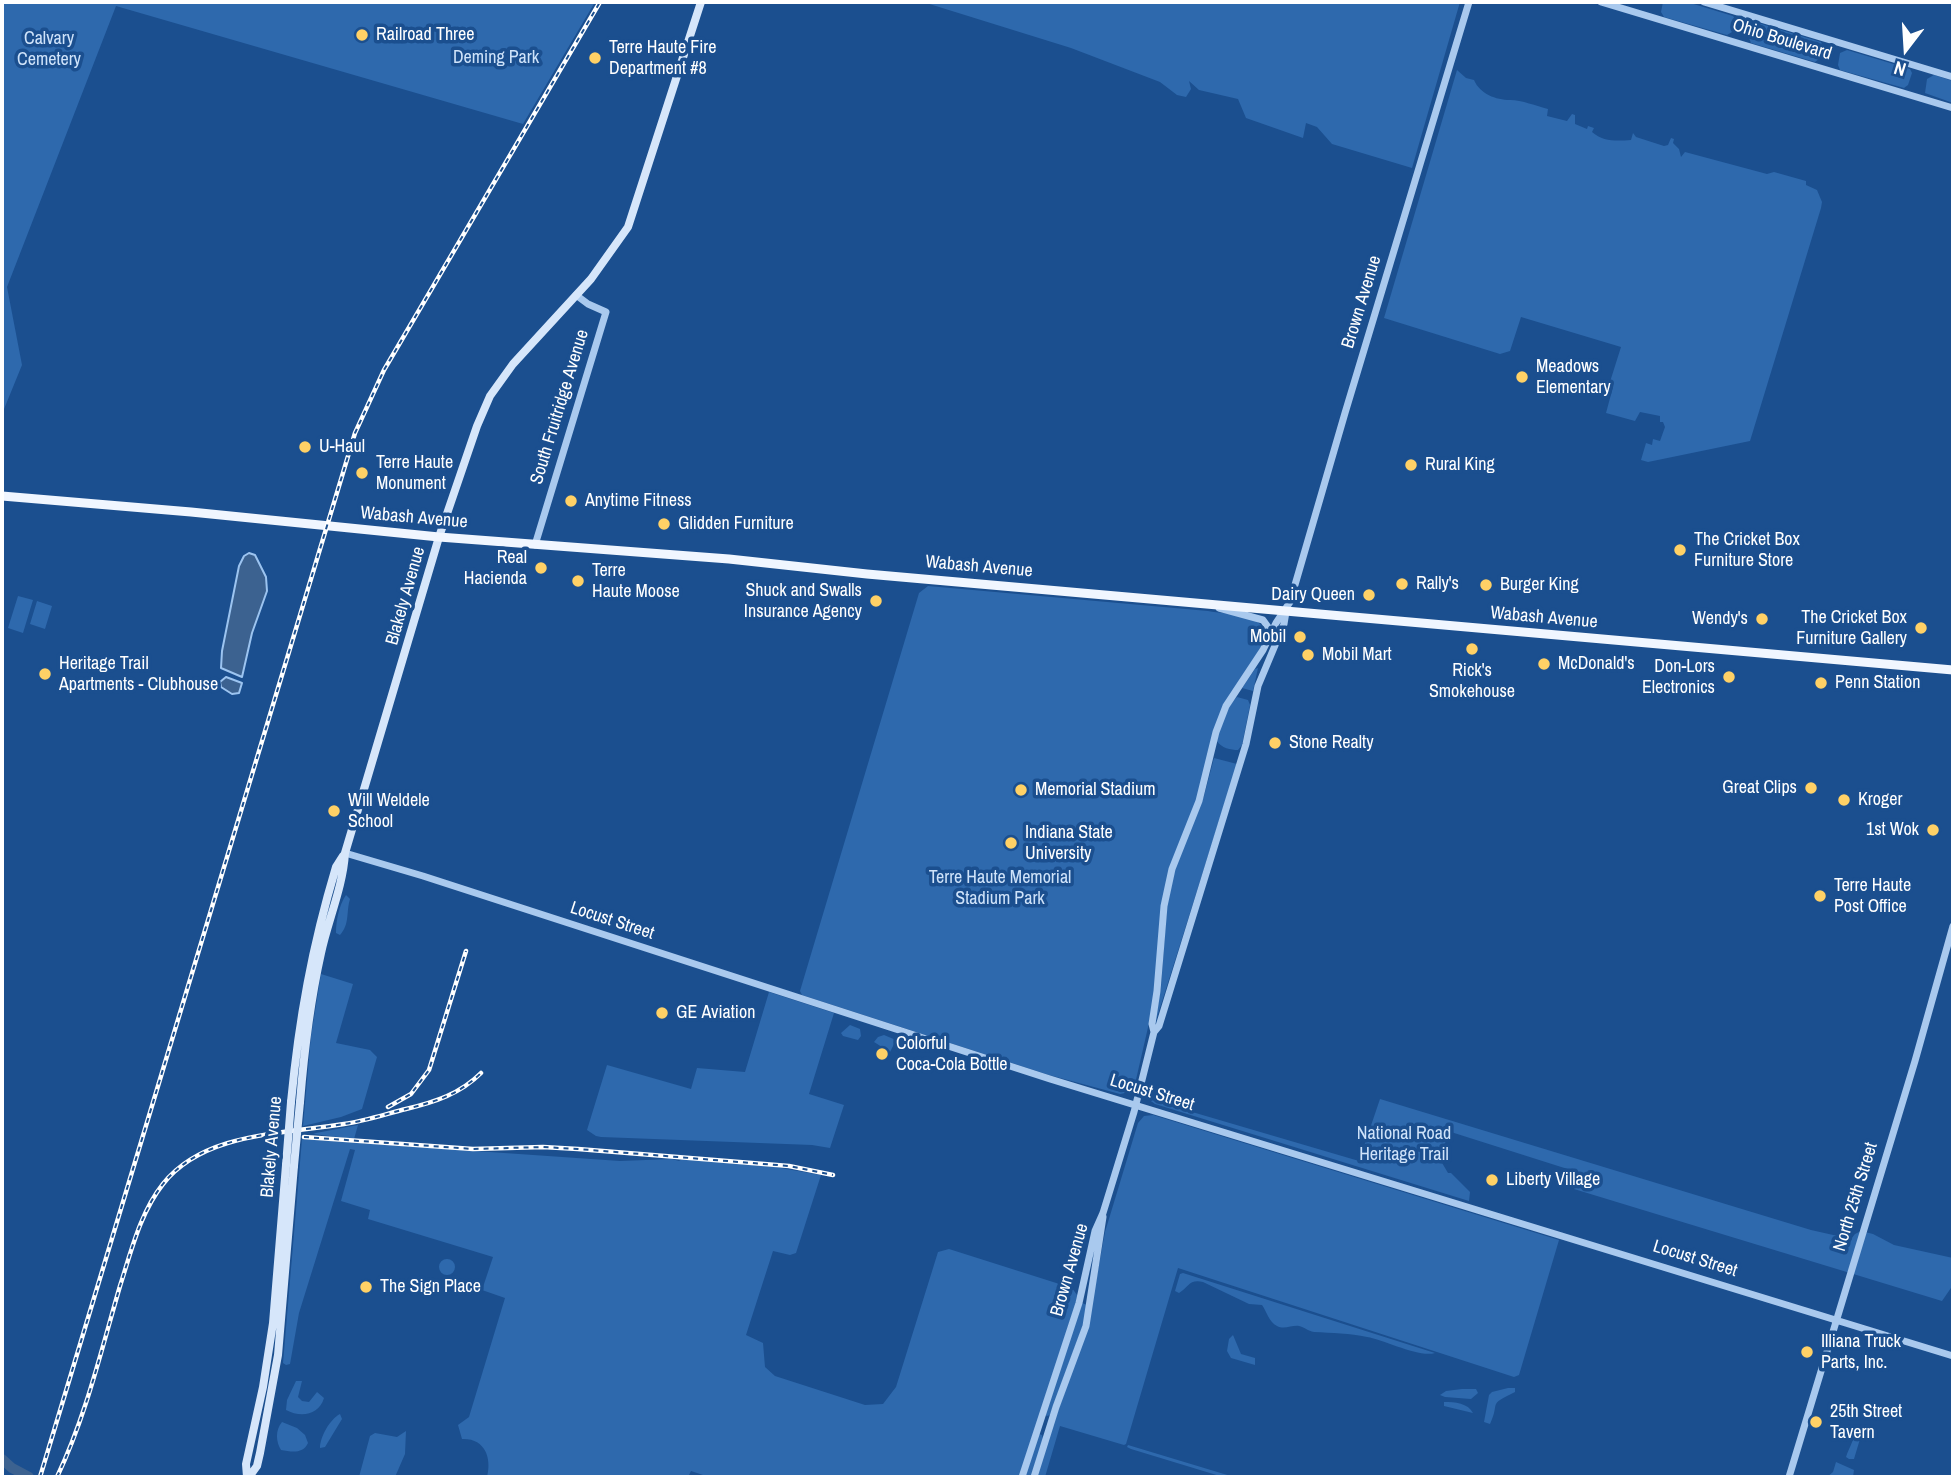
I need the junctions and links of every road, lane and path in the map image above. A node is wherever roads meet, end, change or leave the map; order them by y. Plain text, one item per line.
1 (701, 2) edge
2 (1469, 2) edge
3 (1601, 2) edge
4 (1704, 2) edge
5 (1953, 77) edge
6 (1953, 108) edge
7 (576, 295) junction
8 (2, 496) edge
9 (439, 537) junction
10 (535, 545) junction
11 (1206, 604) junction
12 (1286, 611) junction
13 (1269, 639) junction
14 (1953, 670) edge
15 (345, 853) junction
16 (1953, 926) edge
17 (1154, 1032) junction
18 (1136, 1104) junction
19 (1103, 1213) junction
20 (1083, 1285) junction
21 (1093, 1287) junction
22 (1835, 1319) junction
23 (1953, 1356) edge
24 (1038, 1423) junction
25 (1050, 1426) junction
26 (248, 1477) edge
27 (1022, 1477) edge
28 (1034, 1477) edge
29 (1789, 1477) edge

1 - 7 main road, Blakely Avenue
2 - 12 street, Brown Avenue
3 - 6 street, Ohio Boulevard
4 - 5 street, Ohio Boulevard
7 - 9 main road, Blakely Avenue
7 - 10 street, South Fruitridge Avenue
8 - 9 main road, Wabash Avenue
9 - 10 main road, Wabash Avenue
9 - 15 main road, Blakely Avenue
10 - 11 main road, Wabash Avenue
11 - 12 main road, Wabash Avenue
11 - 13 street
12 - 13 street, Brown Avenue
12 - 14 main road, Wabash Avenue
12 - 17 street, Brown Avenue
13 - 17 street, Brown Avenue
15 - 18 street, Locust Street
15 - 26 main road, Blakely Avenue, bridge
16 - 22 street, North 25th Street
17 - 18 street, Brown Avenue
18 - 19 street, Brown Avenue
18 - 22 street, Locust Street
19 - 20 street, Brown Avenue
19 - 21 street, Brown Avenue
20 - 21 street
20 - 24 street, Brown Avenue
21 - 25 street, Brown Avenue
22 - 23 street, Locust Street
22 - 29 street, North 25th Street
24 - 25 street
24 - 27 street, Brown Avenue
25 - 28 street, Brown Avenue

